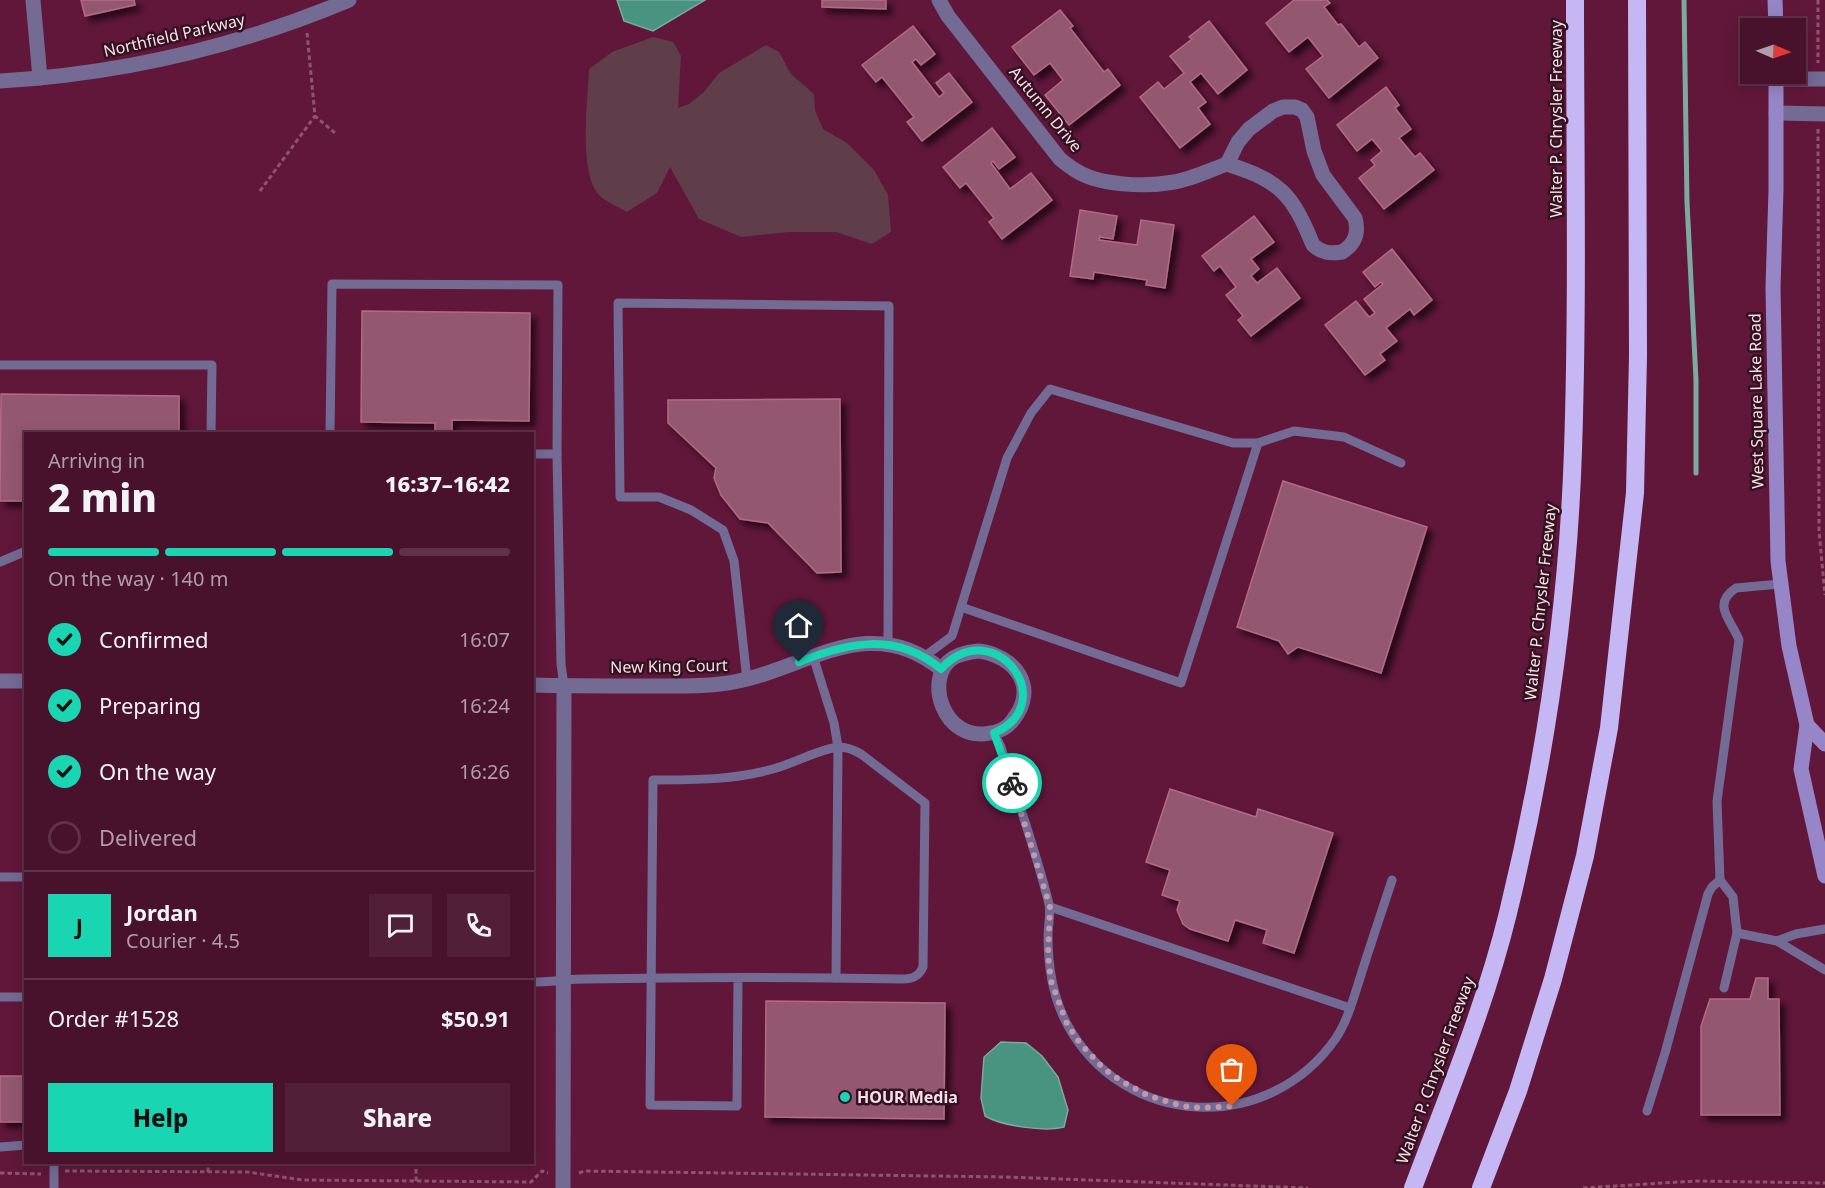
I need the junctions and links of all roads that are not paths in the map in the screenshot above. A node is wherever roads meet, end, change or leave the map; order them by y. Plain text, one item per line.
1 (33, 0) edge
2 (349, 0) edge
3 (939, 0) edge
4 (1575, 0) edge
5 (1637, 0) edge
6 (1775, 0) edge
7 (1776, 18) edge
8 (1822, 74) edge
9 (1806, 75) edge
10 (39, 78) junction
11 (0, 81) edge
12 (1776, 84) edge
13 (1776, 113) junction
14 (1822, 118) edge
15 (1227, 164) junction
16 (0, 365) edge
17 (211, 432) edge
18 (330, 432) edge
19 (1258, 443) junction
20 (534, 454) edge
21 (557, 454) junction
22 (1401, 463) dead end
23 (24, 552) edge
24 (0, 562) edge
25 (1780, 584) junction
26 (962, 607) junction
27 (888, 645) junction
28 (813, 656) junction
29 (925, 656) junction
30 (941, 669) junction
31 (747, 680) junction
32 (0, 681) edge
33 (24, 681) edge
34 (534, 686) edge
35 (564, 686) junction
36 (1807, 725) junction
37 (994, 733) junction
38 (1825, 744) edge
39 (838, 747) junction
40 (1825, 876) edge
41 (0, 877) edge
42 (24, 877) edge
43 (1392, 880) dead end
44 (1720, 880) junction
45 (1050, 907) junction
46 (1825, 929) edge
47 (1737, 933) junction
48 (1777, 941) junction
49 (1825, 970) edge
50 (650, 978) junction
51 (738, 978) junction
52 (836, 978) junction
53 (563, 980) junction
54 (534, 982) edge
55 (1724, 988) dead end
56 (0, 997) edge
57 (24, 997) edge
58 (1350, 1008) junction
59 (1647, 1111) dead end
60 (24, 1145) edge
61 (0, 1147) edge
62 (54, 1167) edge
63 (54, 1188) edge
64 (563, 1188) edge
65 (1413, 1188) edge
66 (1481, 1188) edge

1 - 10 street
2 - 10 street, Northfield Parkway
3 - 15 street, Autumn Drive
4 - 65 highway, Walter P. Chrysler Freeway
5 - 66 highway
6 - 7 main road
8 - 9 street
10 - 11 street, Northfield Parkway
12 - 13 main road, West Square Lake Road
13 - 14 street
13 - 25 main road, West Square Lake Road
15 - 15 street
16 - 17 lane
18 - 21 lane
19 - 22 lane
19 - 26 lane
19 - 26 lane
20 - 21 lane
21 - 35 lane
23 - 24 lane
25 - 36 main road, West Square Lake Road
25 - 44 lane
26 - 29 lane
27 - 28 street, New King Court
27 - 29 street, New King Court
27 - 31 lane
28 - 31 street, New King Court
28 - 39 lane
29 - 30 street, New King Court
30 - 37 street
30 - 37 street
31 - 35 street, New King Court
32 - 33 street
34 - 35 street, New King Court
35 - 53 street
36 - 38 main road, West Square Lake Road
36 - 40 main road, West Square Lake Road
37 - 45 lane
39 - 50 lane
39 - 52 lane
39 - 52 lane
41 - 42 lane
43 - 58 lane
44 - 47 lane
44 - 59 lane
45 - 58 lane
45 - 58 lane
46 - 48 lane
47 - 48 lane
47 - 55 lane
48 - 49 lane
50 - 51 lane
50 - 51 lane
50 - 53 lane
51 - 52 lane
53 - 54 lane
53 - 64 street
56 - 57 lane
60 - 61 lane
62 - 63 lane

